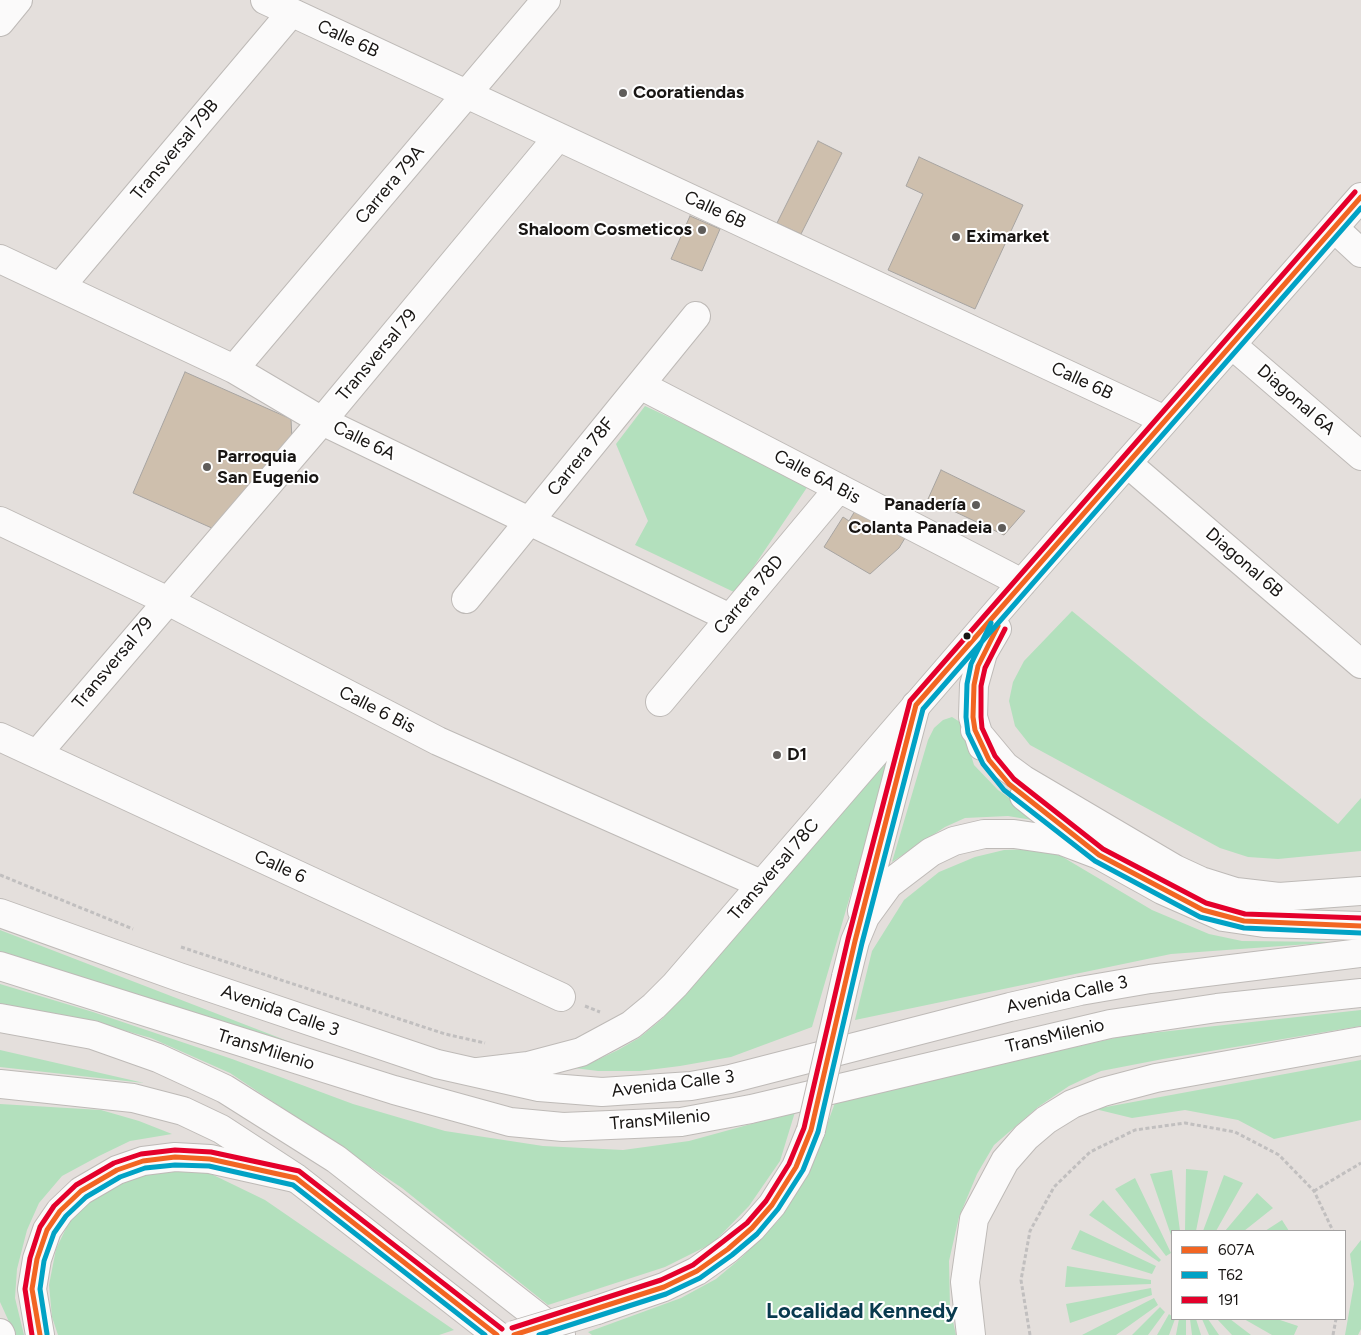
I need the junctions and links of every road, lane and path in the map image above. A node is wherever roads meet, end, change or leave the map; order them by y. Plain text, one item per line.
1 (18, 0) edge
2 (265, 0) edge
3 (546, 0) edge
4 (291, 13) junction
5 (0, 22) edge
6 (467, 94) junction
7 (558, 137) junction
8 (1361, 197) edge
9 (1334, 228) junction
10 (1361, 253) edge
11 (1, 262) edge
12 (60, 287) junction
13 (696, 316) dead end
14 (1232, 345) junction
15 (234, 369) junction
16 (640, 385) junction
17 (322, 420) junction
18 (1165, 420) junction
19 (1361, 456) edge
20 (1127, 463) junction
21 (838, 488) junction
22 (0, 521) edge
23 (529, 522) junction
24 (1022, 584) junction
25 (466, 599) dead end
26 (166, 600) junction
27 (730, 618) junction
28 (1361, 664) edge
29 (660, 702) dead end
30 (916, 705) junction
31 (976, 730) junction
32 (0, 737) edge
33 (37, 754) junction
34 (1099, 855) junction
35 (0, 874) edge
36 (761, 884) junction
37 (1361, 890) edge
38 (0, 913) edge
39 (1361, 926) edge
40 (136, 931) dead end
41 (854, 941) junction
42 (173, 944) dead end
43 (1361, 953) edge
44 (0, 966) edge
45 (1361, 993) edge
46 (560, 997) joint
47 (0, 1018) edge
48 (631, 1024) junction
49 (1361, 1041) edge
50 (492, 1043) dead end
51 (472, 1073) junction
52 (0, 1084) edge
53 (1361, 1163) edge
54 (296, 1178) junction
55 (1314, 1191) junction
56 (1333, 1230) edge
57 (1336, 1320) edge
58 (40, 1335) edge
59 (497, 1335) edge
60 (514, 1335) edge
61 (561, 1335) edge
62 (971, 1335) edge
63 (1030, 1335) edge
64 (1333, 1335) edge

1 - 5 main road
2 - 4 main road, Calle 6B
3 - 6 main road, Carrera 79A
4 - 6 main road, Calle 6B
4 - 12 main road, Transversal 79B
6 - 7 main road, Calle 6B
6 - 15 main road, Carrera 79A
7 - 17 main road, Transversal 79
7 - 18 main road, Calle 6B
8 - 9 main road, Transversal 78C
9 - 10 main road
9 - 14 main road, Transversal 78C
11 - 12 main road, Calle 6A
12 - 15 main road, Calle 6A
13 - 16 main road, Carrera 78F
14 - 18 main road, Transversal 78C
14 - 19 main road, Diagonal 6A
15 - 17 main road, Calle 6A
16 - 21 main road, Calle 6A Bis
16 - 23 main road, Carrera 78F
17 - 23 main road, Calle 6A
17 - 26 main road, Transversal 79
18 - 20 main road, Transversal 78C
20 - 24 main road, Transversal 78C
20 - 28 main road, Diagonal 6B
21 - 24 main road, Calle 6A Bis
21 - 27 main road, Carrera 78D
22 - 26 main road, Calle 6 Bis
23 - 25 main road, Carrera 78F
23 - 27 main road, Calle 6A
24 - 30 main road, Transversal 78C
24 - 31 main road, Transversal 78C
26 - 33 main road, Transversal 79
26 - 36 main road, Calle 6 Bis
27 - 29 main road, Carrera 78D
30 - 36 main road, Transversal 78C
30 - 41 main road
31 - 34 main road, Transversal 78C
31 - 37 main road
32 - 33 main road, Calle 6
33 - 46 main road, Calle 6
34 - 39 main road
34 - 41 main road
35 - 40 path
36 - 48 main road, Transversal 78C
38 - 51 main road, Avenida Calle 3
41 - 60 main road, bridge
42 - 50 path
43 - 51 main road, Avenida Calle 3
44 - 45 main road, TransMilenio
46 - 48 path
47 - 61 main road
48 - 51 main road, Transversal 78C
49 - 62 main road
52 - 54 main road
53 - 55 path
54 - 58 main road
54 - 59 main road
55 - 56 path
55 - 63 path
57 - 64 path

